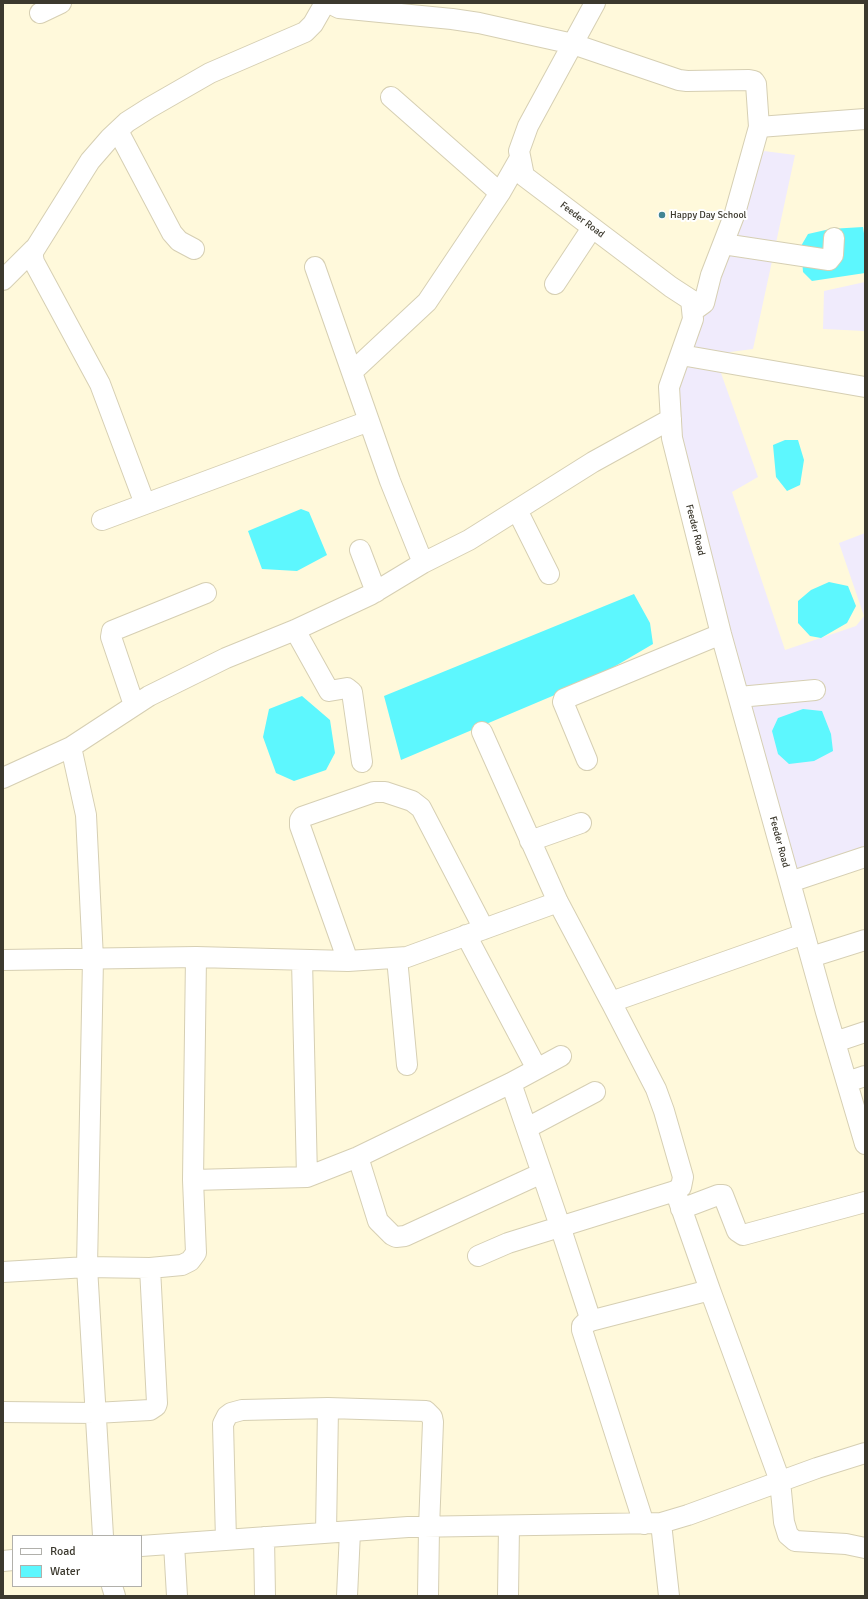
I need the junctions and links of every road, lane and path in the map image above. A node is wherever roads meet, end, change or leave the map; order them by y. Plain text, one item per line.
1 (61, 3) edge
2 (325, 3) edge
3 (333, 3) edge
4 (595, 3) edge
5 (377, 7) edge
6 (40, 13) dead end
7 (573, 44) junction
8 (391, 96) dead end
9 (865, 119) edge
10 (759, 127) junction
11 (118, 130) junction
12 (520, 158) junction
13 (500, 193) junction
14 (592, 228) junction
15 (834, 238) dead end
16 (723, 244) junction
17 (34, 249) junction
18 (194, 249) dead end
19 (315, 267) dead end
20 (3, 280) edge
21 (555, 284) dead end
22 (693, 311) junction
23 (681, 355) junction
24 (352, 372) junction
25 (865, 387) edge
26 (671, 419) junction
27 (368, 421) junction
28 (145, 504) junction
29 (517, 510) junction
30 (102, 520) dead end
31 (360, 550) dead end
32 (423, 563) junction
33 (549, 574) dead end
34 (376, 592) junction
35 (206, 593) dead end
36 (295, 630) junction
37 (720, 634) junction
38 (815, 690) dead end
39 (739, 697) junction
40 (134, 706) junction
41 (482, 732) dead end
42 (71, 747) junction
43 (587, 760) dead end
44 (362, 762) dead end
45 (3, 778) edge
46 (581, 823) dead end
47 (530, 841) junction
48 (865, 857) edge
49 (790, 882) junction
50 (558, 902) junction
51 (475, 932) junction
52 (804, 934) junction
53 (865, 940) edge
54 (196, 957) junction
55 (811, 957) junction
56 (397, 958) junction
57 (93, 959) junction
58 (3, 960) edge
59 (302, 960) junction
60 (348, 961) junction
61 (611, 1002) junction
62 (865, 1032) edge
63 (835, 1042) junction
64 (561, 1056) dead end
65 (407, 1065) dead end
66 (537, 1069) junction
67 (856, 1079) edge
68 (511, 1084) junction
69 (595, 1092) dead end
70 (527, 1128) junction
71 (865, 1144) edge
72 (358, 1157) junction
73 (542, 1173) junction
74 (307, 1177) junction
75 (193, 1180) junction
76 (678, 1200) junction
77 (865, 1202) edge
78 (560, 1226) junction
79 (478, 1256) dead end
80 (87, 1267) junction
81 (150, 1268) junction
82 (3, 1272) edge
83 (710, 1290) junction
84 (591, 1321) junction
85 (328, 1408) junction
86 (3, 1412) edge
87 (95, 1412) junction
88 (865, 1453) edge
89 (780, 1481) junction
90 (653, 1524) junction
91 (509, 1526) junction
92 (429, 1528) junction
93 (350, 1532) junction
94 (326, 1534) junction
95 (103, 1535) edge
96 (264, 1537) junction
97 (226, 1540) junction
98 (174, 1544) junction
99 (142, 1546) edge
100 (865, 1548) edge
101 (177, 1596) edge
102 (265, 1596) edge
103 (347, 1596) edge
104 (428, 1596) edge
105 (508, 1596) edge
106 (669, 1596) edge

1 - 6 street
2 - 11 street
3 - 5 street
4 - 7 street, Feeder Road
5 - 7 street
7 - 10 street
7 - 12 street, Feeder Road
8 - 13 street
9 - 10 street
10 - 16 street
11 - 17 street
11 - 18 street
12 - 13 street
12 - 14 street, Feeder Road
13 - 24 street
14 - 21 street
14 - 22 street, Feeder Road
15 - 16 street
16 - 22 street
17 - 20 street
17 - 28 street
19 - 24 street
22 - 23 street, Feeder Road
23 - 25 street
23 - 26 street, Feeder Road
24 - 27 street
26 - 29 street
26 - 37 street, Feeder Road
27 - 28 street
27 - 32 street
28 - 30 street
29 - 32 street
29 - 33 street
31 - 34 street
32 - 34 street
34 - 36 street
35 - 40 street
36 - 40 street
36 - 44 street
37 - 39 street, Feeder Road
37 - 43 street
38 - 39 street
39 - 49 street, Feeder Road
40 - 42 street
41 - 47 street
42 - 45 street
42 - 57 street
46 - 47 street
47 - 50 street
48 - 49 street
49 - 52 street, Feeder Road
50 - 51 street
50 - 61 street
51 - 56 street
51 - 60 street
51 - 66 street
52 - 55 street, Feeder Road
52 - 61 street
53 - 55 street
54 - 57 street
54 - 59 street
54 - 75 street
55 - 63 street, Feeder Road
56 - 60 street
56 - 65 street
57 - 58 street
57 - 80 street
59 - 60 street
59 - 74 street
61 - 76 street
62 - 63 street
63 - 67 street, Feeder Road
64 - 66 street
66 - 68 street
67 - 71 street, Feeder Road
68 - 70 street
68 - 72 street
69 - 70 street
70 - 73 street
72 - 73 street
72 - 74 street
73 - 78 street
74 - 75 street
75 - 81 street
76 - 77 street
76 - 78 street
76 - 83 street
78 - 79 street
78 - 84 street
80 - 81 street
80 - 82 street
80 - 87 street
81 - 87 street
83 - 84 street
83 - 89 street
84 - 90 street
85 - 92 street
85 - 94 street
85 - 97 street
86 - 87 street
87 - 95 street
88 - 89 street
89 - 90 street
89 - 100 street
90 - 91 street
90 - 106 street
91 - 92 street
91 - 105 street
92 - 93 street
92 - 104 street
93 - 94 street
93 - 103 street
94 - 96 street
96 - 97 street
96 - 102 street
97 - 98 street
98 - 99 street
98 - 101 street

